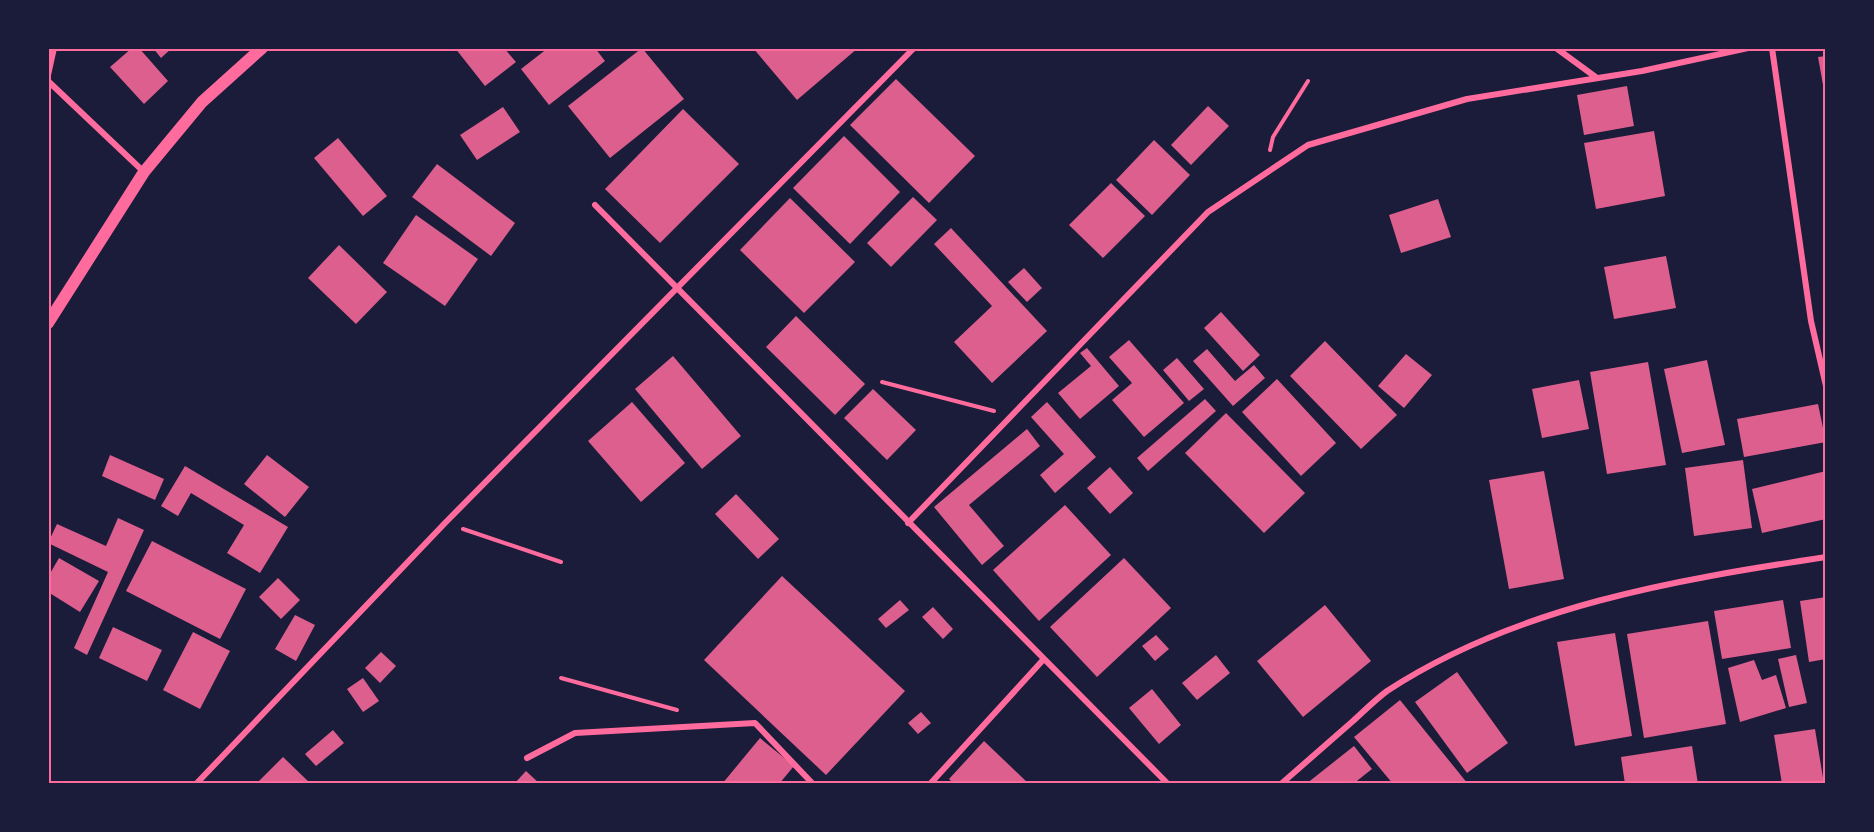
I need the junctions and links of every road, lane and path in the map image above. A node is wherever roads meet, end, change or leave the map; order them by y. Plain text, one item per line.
1 (54, 48) edge
2 (262, 48) edge
3 (914, 48) edge
4 (1556, 48) edge
5 (1748, 48) edge
6 (1772, 48) edge
7 (48, 75) edge
8 (1597, 78) junction
9 (48, 81) edge
10 (1308, 81) dead end
11 (1269, 155) dead end
12 (144, 172) junction
13 (595, 205) dead end
14 (677, 289) junction
15 (48, 323) edge
16 (882, 382) dead end
17 (1826, 386) edge
18 (1012, 416) junction
19 (908, 523) junction
20 (445, 524) junction
21 (1826, 556) edge
22 (561, 562) dead end
23 (1043, 660) junction
24 (561, 678) dead end
25 (704, 725) junction
26 (527, 758) dead end
27 (196, 784) edge
28 (813, 784) edge
29 (930, 784) edge
30 (1168, 784) edge
31 (1281, 784) edge

1 - 7 street
2 - 12 main road
3 - 14 street
4 - 8 street
5 - 8 street
6 - 17 street
8 - 18 street
9 - 12 street
10 - 11 path
12 - 15 main road
13 - 14 street
14 - 19 street
14 - 20 street
16 - 18 path
18 - 19 street
19 - 23 street
20 - 22 path
20 - 27 street
21 - 31 street
23 - 29 street
23 - 30 street
24 - 25 path
25 - 26 street
25 - 28 street

